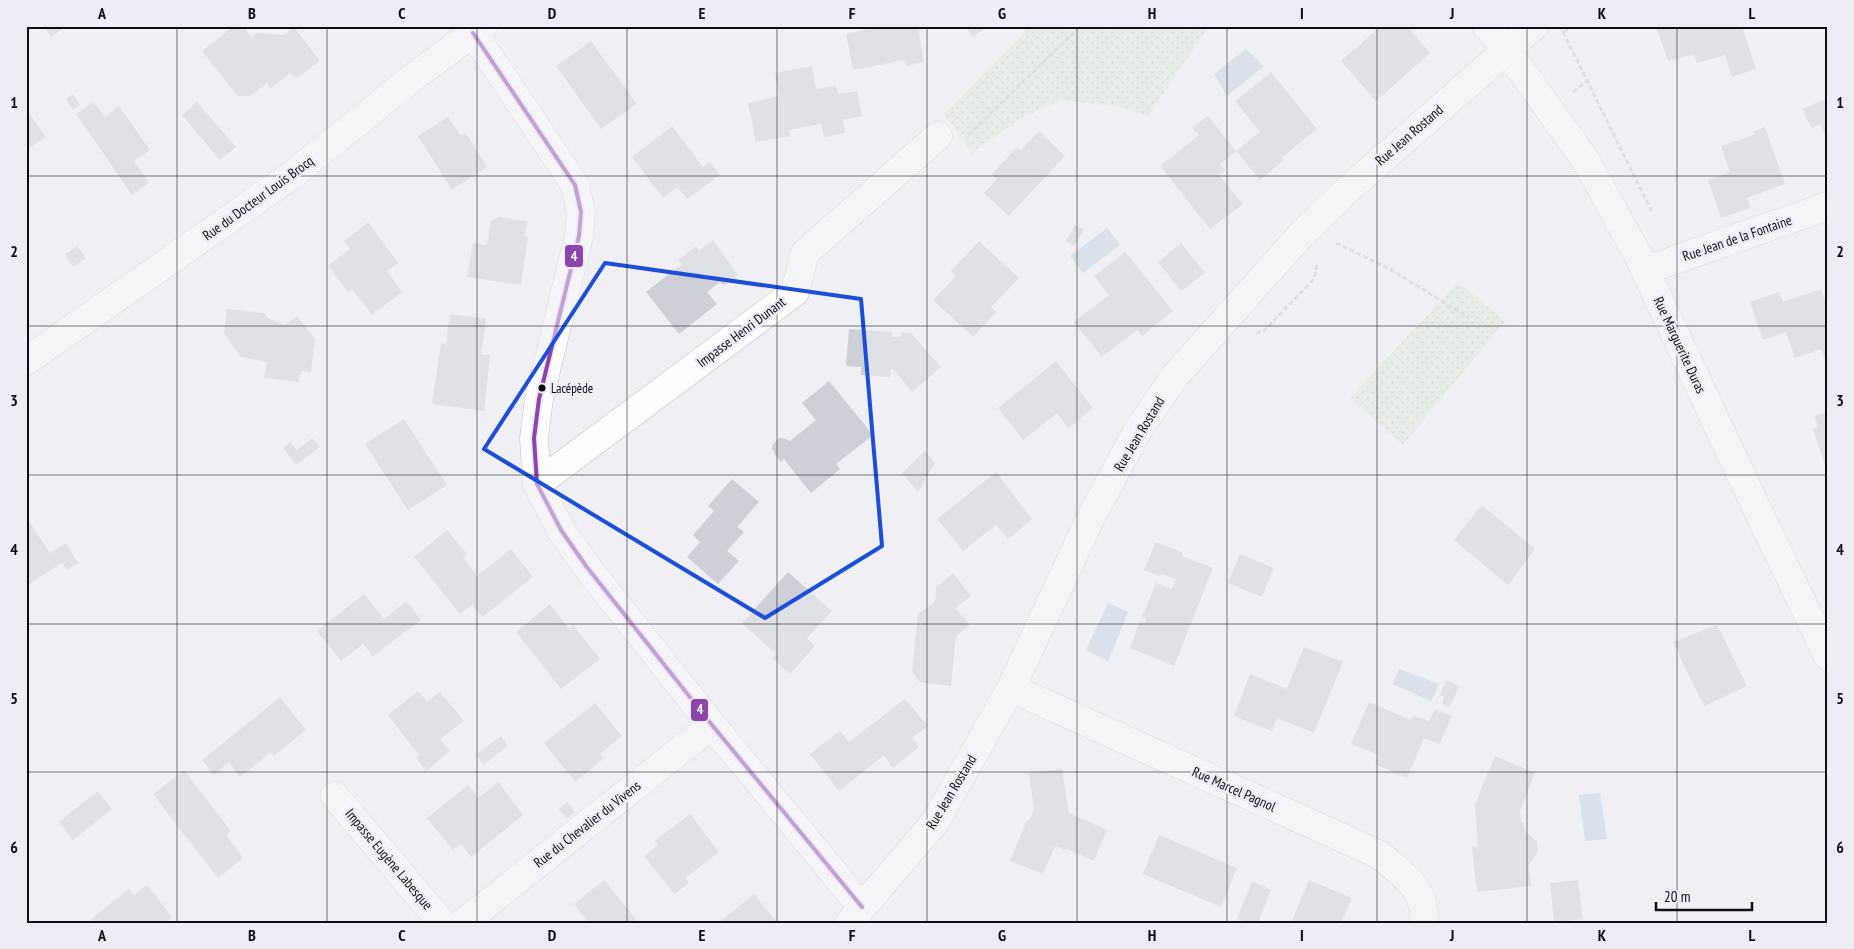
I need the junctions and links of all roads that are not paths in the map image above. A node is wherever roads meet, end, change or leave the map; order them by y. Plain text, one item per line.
1 (1487, 26) edge
2 (1534, 26) edge
3 (478, 30) edge
4 (1506, 49) junction
5 (938, 136) road end
6 (1828, 206) edge
7 (1646, 270) junction
8 (26, 361) edge
9 (537, 484) junction
10 (1828, 656) edge
11 (1011, 688) junction
12 (712, 725) junction
13 (334, 796) dead end
14 (856, 915) edge
15 (442, 923) edge
16 (463, 923) edge
17 (1424, 923) edge

1 - 4 street, Rue Marguerite Duras
2 - 4 street, Rue Jean Rostand
3 - 8 street, Rue du Docteur Louis Brocq
3 - 9 street
4 - 7 street, Rue Marguerite Duras
4 - 11 street, Rue Jean Rostand
5 - 9 street, Impasse Henri Dunant
6 - 7 street, Rue Jean de la Fontaine
7 - 10 street, Rue Marguerite Duras
9 - 12 street
11 - 14 street, Rue Jean Rostand
11 - 17 street, Rue Marcel Pagnol
12 - 14 street
12 - 16 street, Rue du Chevalier du Vivens
13 - 15 street, Impasse Eugène Labesque

